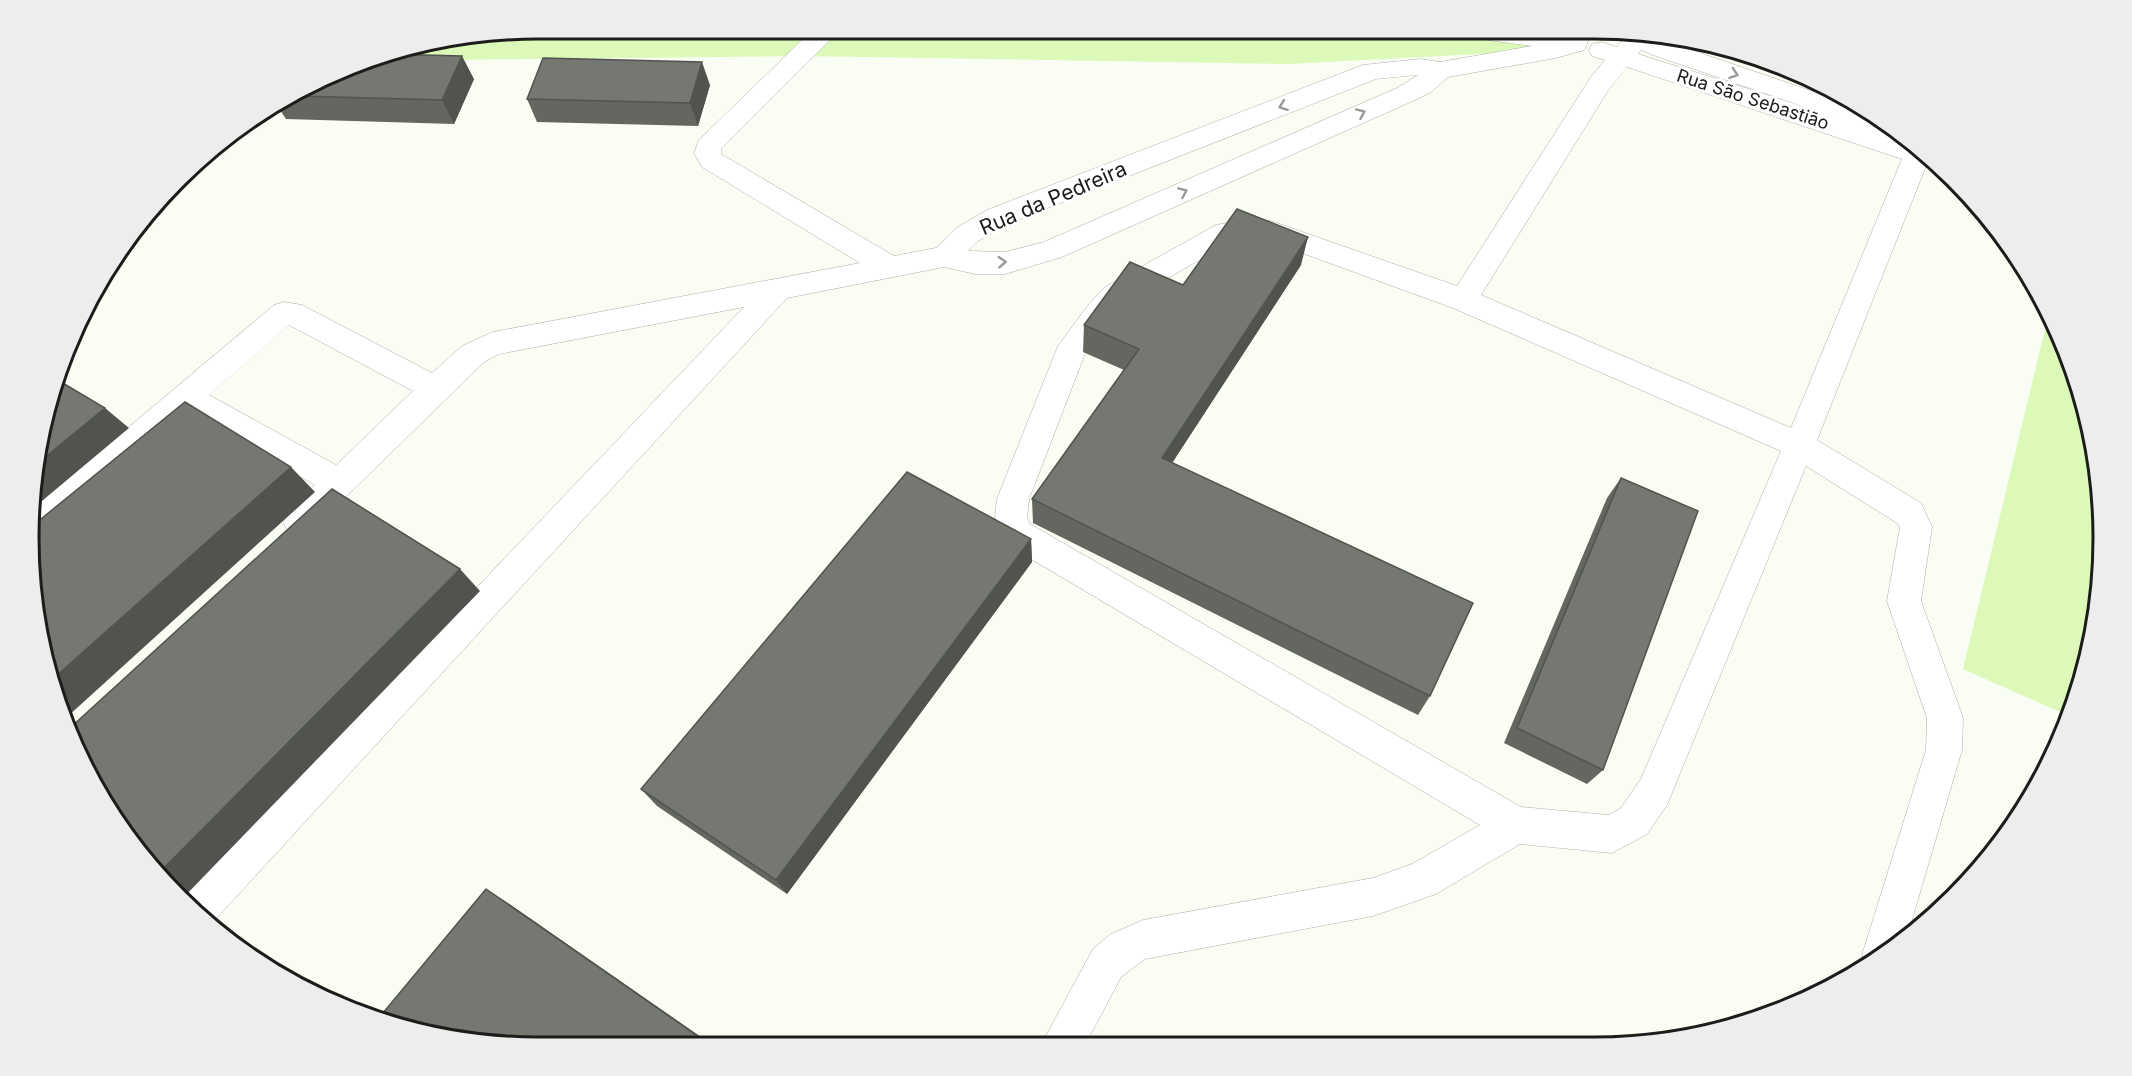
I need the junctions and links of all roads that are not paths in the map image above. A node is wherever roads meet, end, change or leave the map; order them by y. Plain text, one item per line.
1 (817, 39) edge
2 (1575, 39) edge
3 (1607, 39) edge
4 (1626, 41) edge
5 (1660, 43) edge
6 (1682, 47) edge
7 (1440, 70) junction
8 (1877, 127) edge
9 (1881, 130) edge
10 (1899, 143) edge
11 (944, 257) junction
12 (891, 268) junction
13 (777, 290) junction
14 (1463, 300) junction
15 (435, 389) junction
16 (185, 396) junction
17 (1799, 445) junction
18 (340, 483) junction
19 (39, 522) edge
20 (279, 540) edge
21 (1516, 825) junction
22 (200, 905) edge
23 (1886, 943) edge
24 (1066, 1037) edge

1 - 12 main road
2 - 7 main road, Rua da Pedreira
3 - 4 main road, Rua São Sebastião
4 - 5 main road, Rua São Sebastião
4 - 9 main road, Rua São Sebastião
4 - 14 main road
6 -> 8 main road, Rua São Sebastião
7 -> 11 main road, Rua da Pedreira
11 -> 7 main road, Rua da Pedreira
10 - 17 main road
11 - 12 main road
12 - 13 main road
13 - 15 main road
13 - 22 main road
14 - 17 main road
14 - 21 main road
15 - 16 main road
15 - 18 main road
16 - 18 main road
16 - 19 main road
17 - 21 main road
17 - 23 main road
18 - 20 main road
21 - 24 main road

